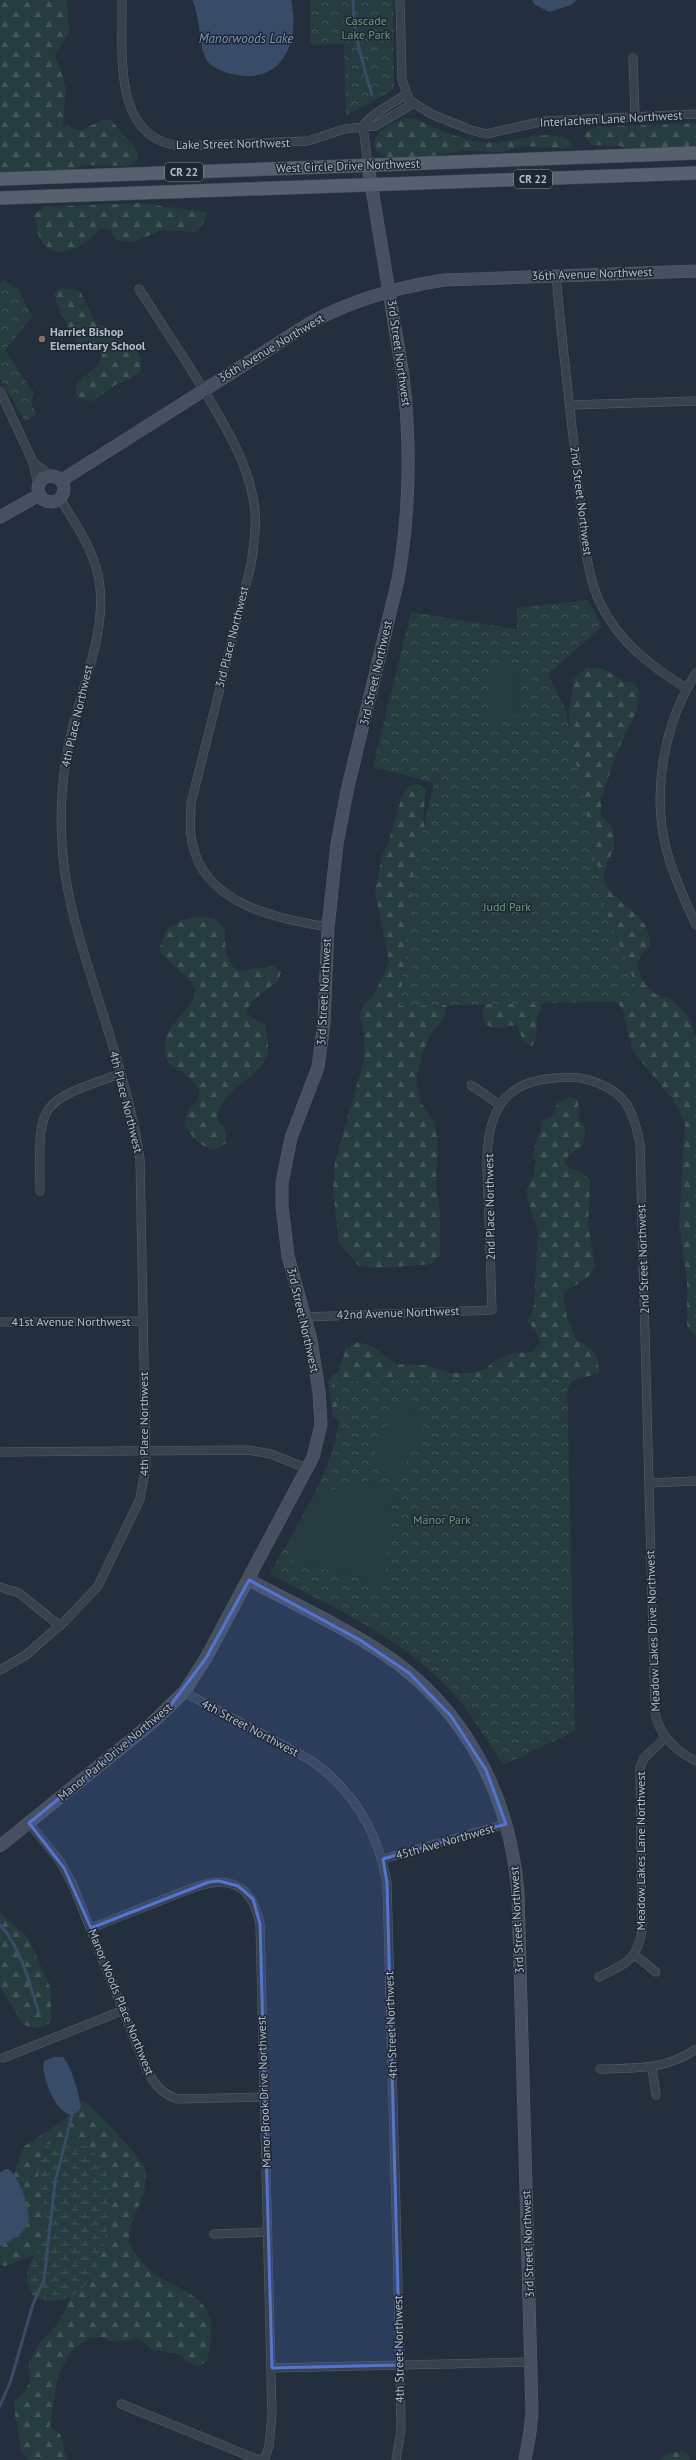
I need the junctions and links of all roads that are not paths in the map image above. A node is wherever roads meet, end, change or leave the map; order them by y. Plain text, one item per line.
1 (122, 0) edge
2 (400, 0) edge
3 (633, 58) dead end
4 (406, 94) junction
5 (414, 103) junction
6 (696, 114) edge
7 (635, 116) junction
8 (363, 127) junction
9 (696, 153) edge
10 (368, 165) junction
11 (696, 173) edge
12 (0, 179) edge
13 (370, 184) junction
14 (0, 198) edge
15 (696, 271) edge
16 (556, 276) junction
17 (139, 290) dead end
18 (390, 292) junction
19 (204, 390) junction
20 (0, 391) edge
21 (696, 401) edge
22 (570, 406) junction
23 (33, 462) junction
24 (57, 478) junction
25 (39, 490) junction
26 (60, 499) junction
27 (0, 517) edge
28 (696, 673) edge
29 (686, 688) junction
30 (696, 925) edge
31 (328, 927) junction
32 (120, 1074) junction
33 (568, 1077) joint
34 (471, 1085) dead end
35 (500, 1105) junction
36 (40, 1191) dead end
37 (492, 1310) joint
38 (305, 1317) junction
39 (143, 1321) junction
40 (0, 1322) edge
41 (0, 1452) edge
42 (146, 1452) junction
43 (308, 1469) junction
44 (696, 1482) edge
45 (649, 1483) junction
46 (249, 1580) junction
47 (0, 1587) edge
48 (60, 1626) junction
49 (0, 1670) edge
50 (184, 1692) junction
51 (666, 1737) junction
52 (696, 1761) edge
53 (29, 1823) junction
54 (506, 1824) junction
55 (0, 1846) edge
56 (383, 1859) junction
57 (91, 1928) junction
58 (635, 1956) junction
59 (656, 1972) dead end
60 (599, 1977) dead end
61 (124, 2010) junction
62 (696, 2049) edge
63 (3, 2058) dead end
64 (652, 2068) junction
65 (600, 2069) dead end
66 (656, 2094) dead end
67 (264, 2097) junction
68 (268, 2232) junction
69 (214, 2234) dead end
70 (531, 2362) junction
71 (400, 2365) junction
72 (272, 2368) junction
73 (121, 2404) dead end
74 (259, 2460) edge
75 (264, 2460) edge
76 (396, 2460) edge
77 (524, 2460) edge

1 - 8 street, Lake Street Northwest
2 - 4 street
3 - 7 street
4 - 5 street, Interlachen Lane Northwest
4 - 8 street
5 - 7 street, Interlachen Lane Northwest
5 - 8 street
6 - 7 street, Interlachen Lane Northwest
8 - 10 street, 3rd Street Northwest
9 - 10 main road, West Circle Drive Northwest / CR 22
10 - 12 main road, West Circle Drive Northwest / CR 22
10 - 13 street, 3rd Street Northwest
11 - 13 main road, West Circle Drive Northwest / CR 22
13 - 14 main road, West Circle Drive Northwest / CR 22
13 - 18 street, 3rd Street Northwest
15 - 16 street, 36th Avenue Northwest
16 - 18 street, 36th Avenue Northwest
16 - 22 street, 2nd Street Northwest
17 - 19 street, 3rd Place Northwest
18 - 19 street, 36th Avenue Northwest
18 - 31 street, 3rd Street Northwest
19 - 24 street, 36th Avenue Northwest
19 - 31 street, 3rd Place Northwest
20 - 23 street
21 - 22 street
22 - 29 street, 2nd Street Northwest
23 - 24 street
23 - 25 street
24 - 25 street, 36th Avenue Northwest
24 - 26 street
25 - 26 street
25 - 27 street, 36th Avenue Northwest
26 - 32 street, 4th Place Northwest
28 - 29 street
29 - 30 street
31 - 38 street, 3rd Street Northwest
32 - 36 street
32 - 39 street, 4th Place Northwest
33 - 35 street, 2nd Place Northwest
33 - 45 street, 2nd Street Northwest
34 - 35 street
35 - 37 street, 2nd Place Northwest
37 - 38 street, 42nd Avenue Northwest
38 - 43 street, 3rd Street Northwest
39 - 40 street, 41st Avenue Northwest
39 - 42 street, 4th Place Northwest
41 - 42 street
42 - 43 street
42 - 48 street, 4th Place Northwest
43 - 46 street, 3rd Street Northwest
44 - 45 street
45 - 51 street, Meadow Lakes Drive Northwest
46 - 50 street, Manor Park Drive Northwest
46 - 54 street, 3rd Street Northwest
47 - 48 street
48 - 49 street, 4th Place Northwest
50 - 53 street, Manor Park Drive Northwest
50 - 56 street, 4th Street Northwest
51 - 52 street, Meadow Lakes Drive Northwest
51 - 58 street, Meadow Lakes Lane Northwest
53 - 55 street, Manor Park Drive Northwest
53 - 57 street, Manor Woods Place Northwest
54 - 56 street, 45th Ave Northwest
54 - 70 street, 3rd Street Northwest
56 - 71 street, 4th Street Northwest
57 - 61 street, Manor Woods Place Northwest
57 - 67 street, Manor Brook Drive Northwest
58 - 59 street
58 - 60 street
61 - 63 street
61 - 67 street, Manor Woods Place Northwest
62 - 64 street
64 - 65 street
64 - 66 street
67 - 68 street, Manor Brook Drive Northwest
68 - 69 street
68 - 72 street, Manor Brook Drive Northwest
70 - 71 street
70 - 77 street, 3rd Street Northwest
71 - 72 street
71 - 76 street, 4th Street Northwest
72 - 75 street, Manor Brook Drive Northwest
73 - 74 street

